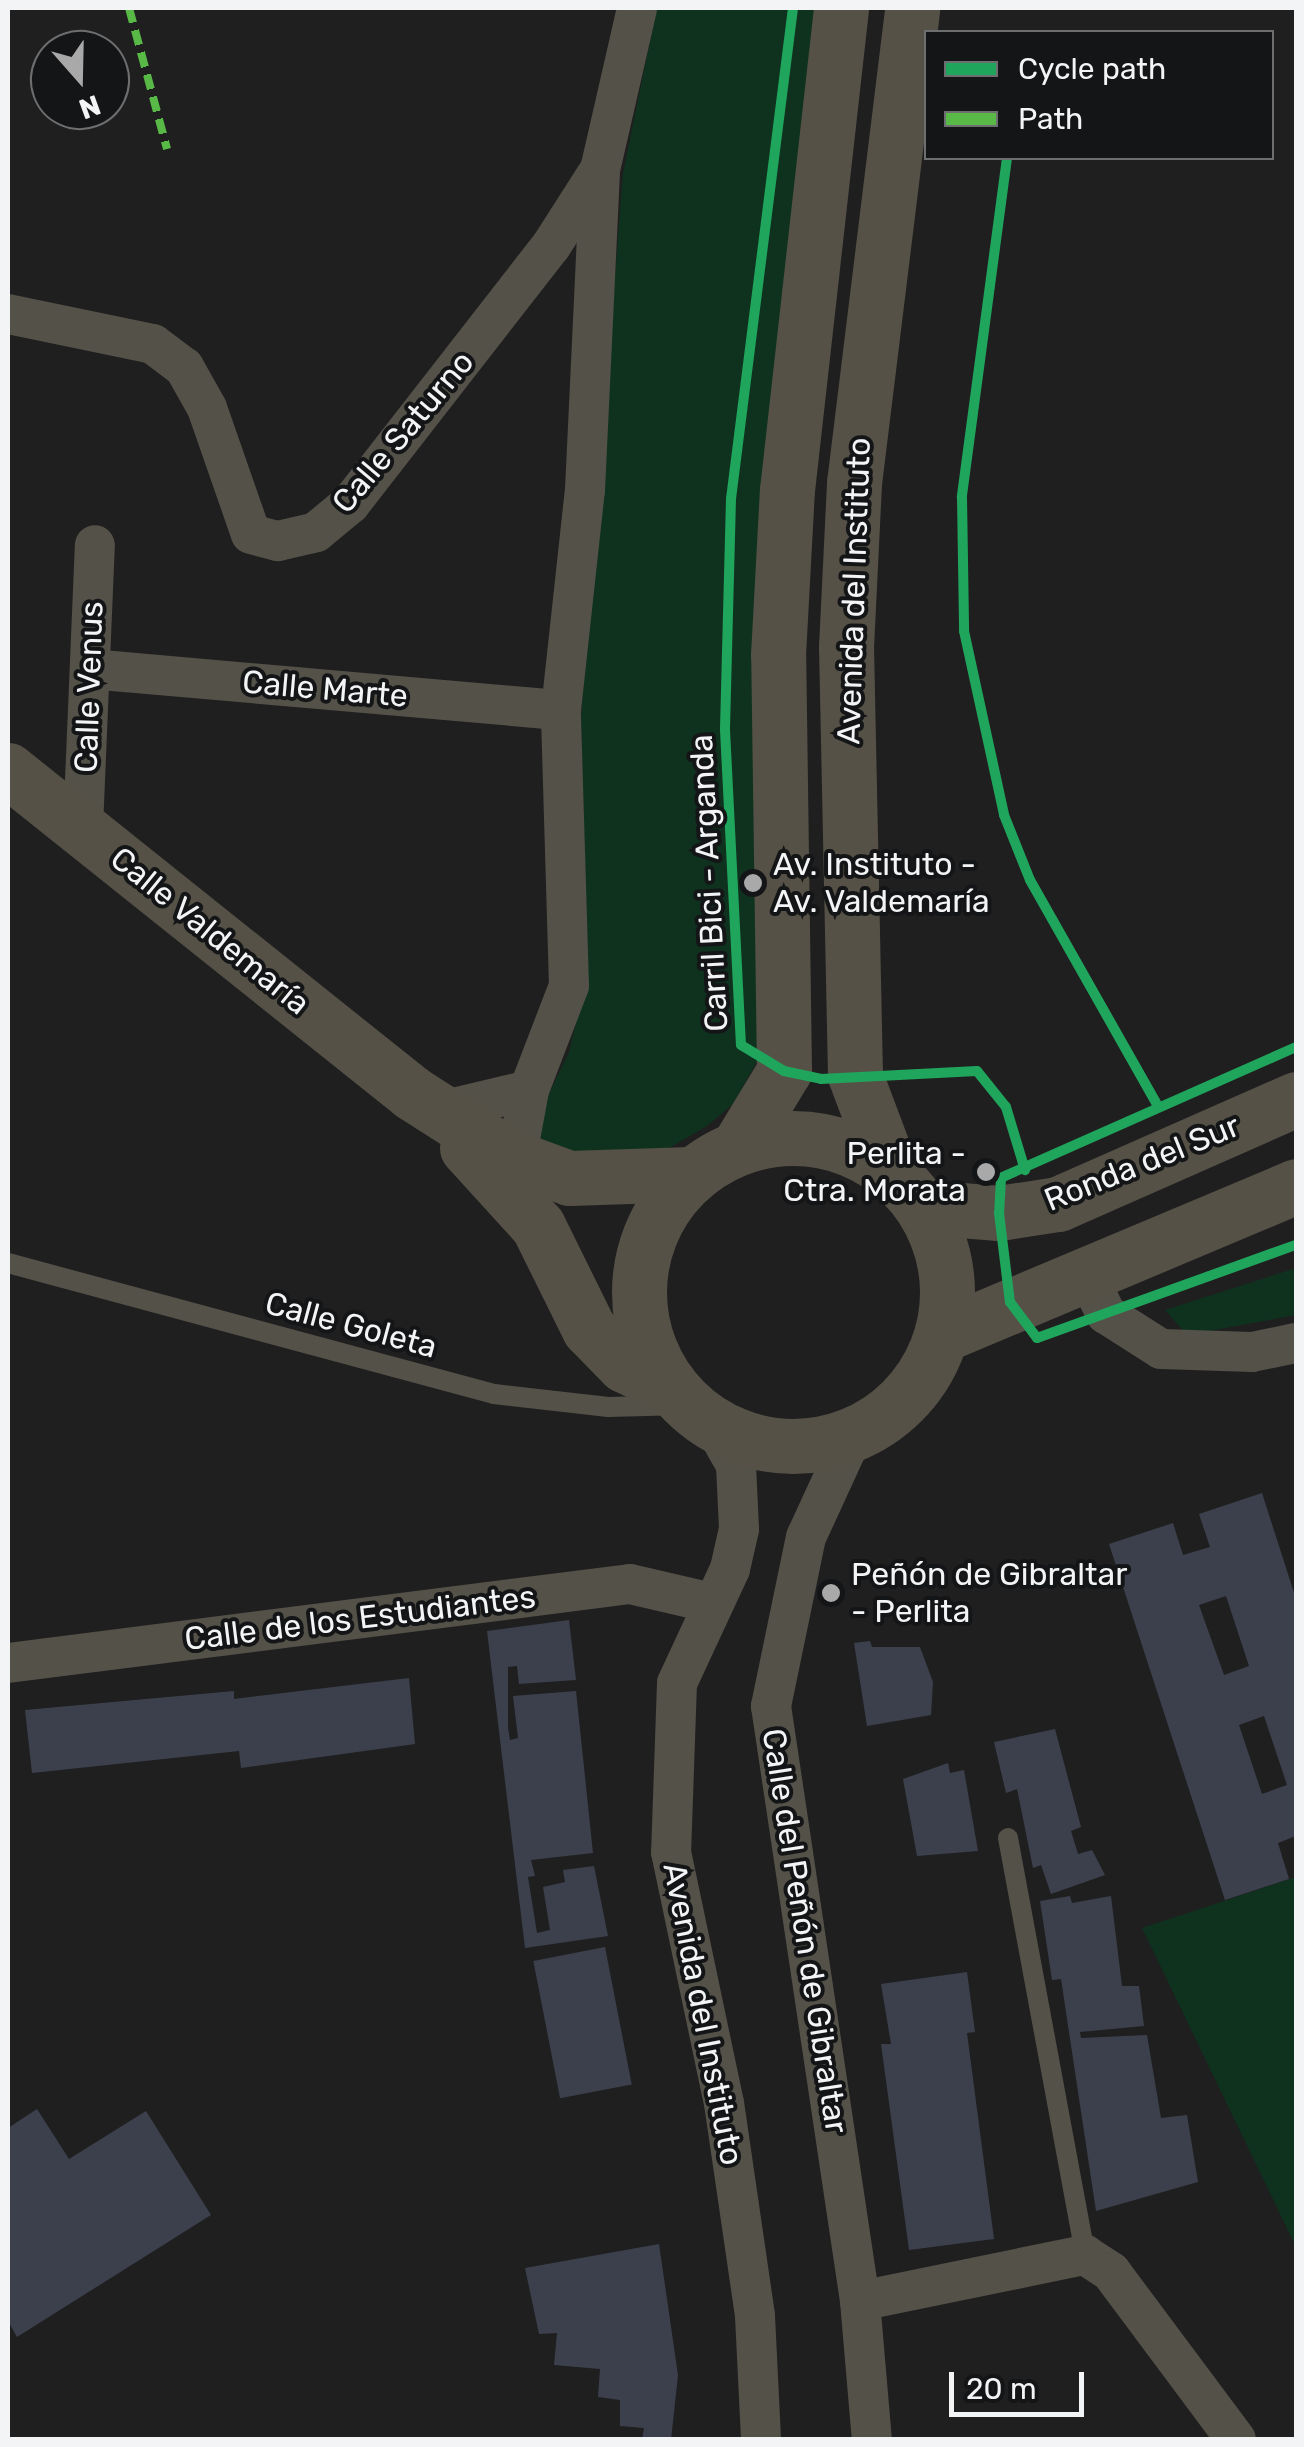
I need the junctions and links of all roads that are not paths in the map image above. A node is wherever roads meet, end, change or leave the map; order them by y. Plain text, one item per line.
1 (637, 8) edge
2 (840, 8) edge
3 (912, 8) edge
4 (600, 170) junction
5 (8, 314) edge
6 (95, 545) dead end
7 (90, 670) junction
8 (561, 710) junction
9 (8, 770) edge
10 (83, 828) junction
11 (529, 1090) junction
12 (1296, 1099) edge
13 (427, 1102) junction
14 (738, 1146) junction
15 (512, 1173) junction
16 (691, 1174) junction
17 (1296, 1186) edge
18 (907, 1189) junction
19 (8, 1263) edge
20 (1086, 1273) junction
21 (942, 1335) junction
22 (1296, 1344) edge
23 (689, 1405) junction
24 (854, 1435) junction
25 (712, 1603) junction
26 (8, 1663) edge
27 (1008, 1838) dead end
28 (1085, 2255) junction
29 (860, 2301) junction
30 (762, 2440) edge
31 (872, 2440) edge
32 (1236, 2440) edge

1 - 4 street
2 - 14 main road, Avenida del Instituto
3 - 18 main road, Avenida del Instituto
4 - 5 street, Calle Saturno
4 - 8 street
6 - 7 street, Calle Venus
7 - 8 street, Calle Marte
7 - 10 street, Calle Venus
8 - 11 street
9 - 10 main road, Calle Valdemaría
10 - 13 main road, Calle Valdemaría
11 - 13 street
11 - 15 street
12 - 18 main road, Ronda del Sur
13 - 15 main road, Calle Valdemaría
14 - 16 main road
14 - 18 main road
15 - 16 main road, Calle Valdemaría
15 - 23 main road, Calle Valdemaría
16 - 23 main road
17 - 20 main road
18 - 21 main road
19 - 23 lane, Calle Goleta
20 - 21 main road
20 - 22 street
21 - 24 main road
23 - 24 main road
23 - 25 street, Avenida del Instituto
24 - 29 street, Calle del Peñón de Gibraltar
25 - 26 street, Calle de los Estudiantes
25 - 30 street, Avenida del Instituto
27 - 28 lane
28 - 29 street
28 - 32 street
29 - 31 street, Calle del Peñón de Gibraltar

